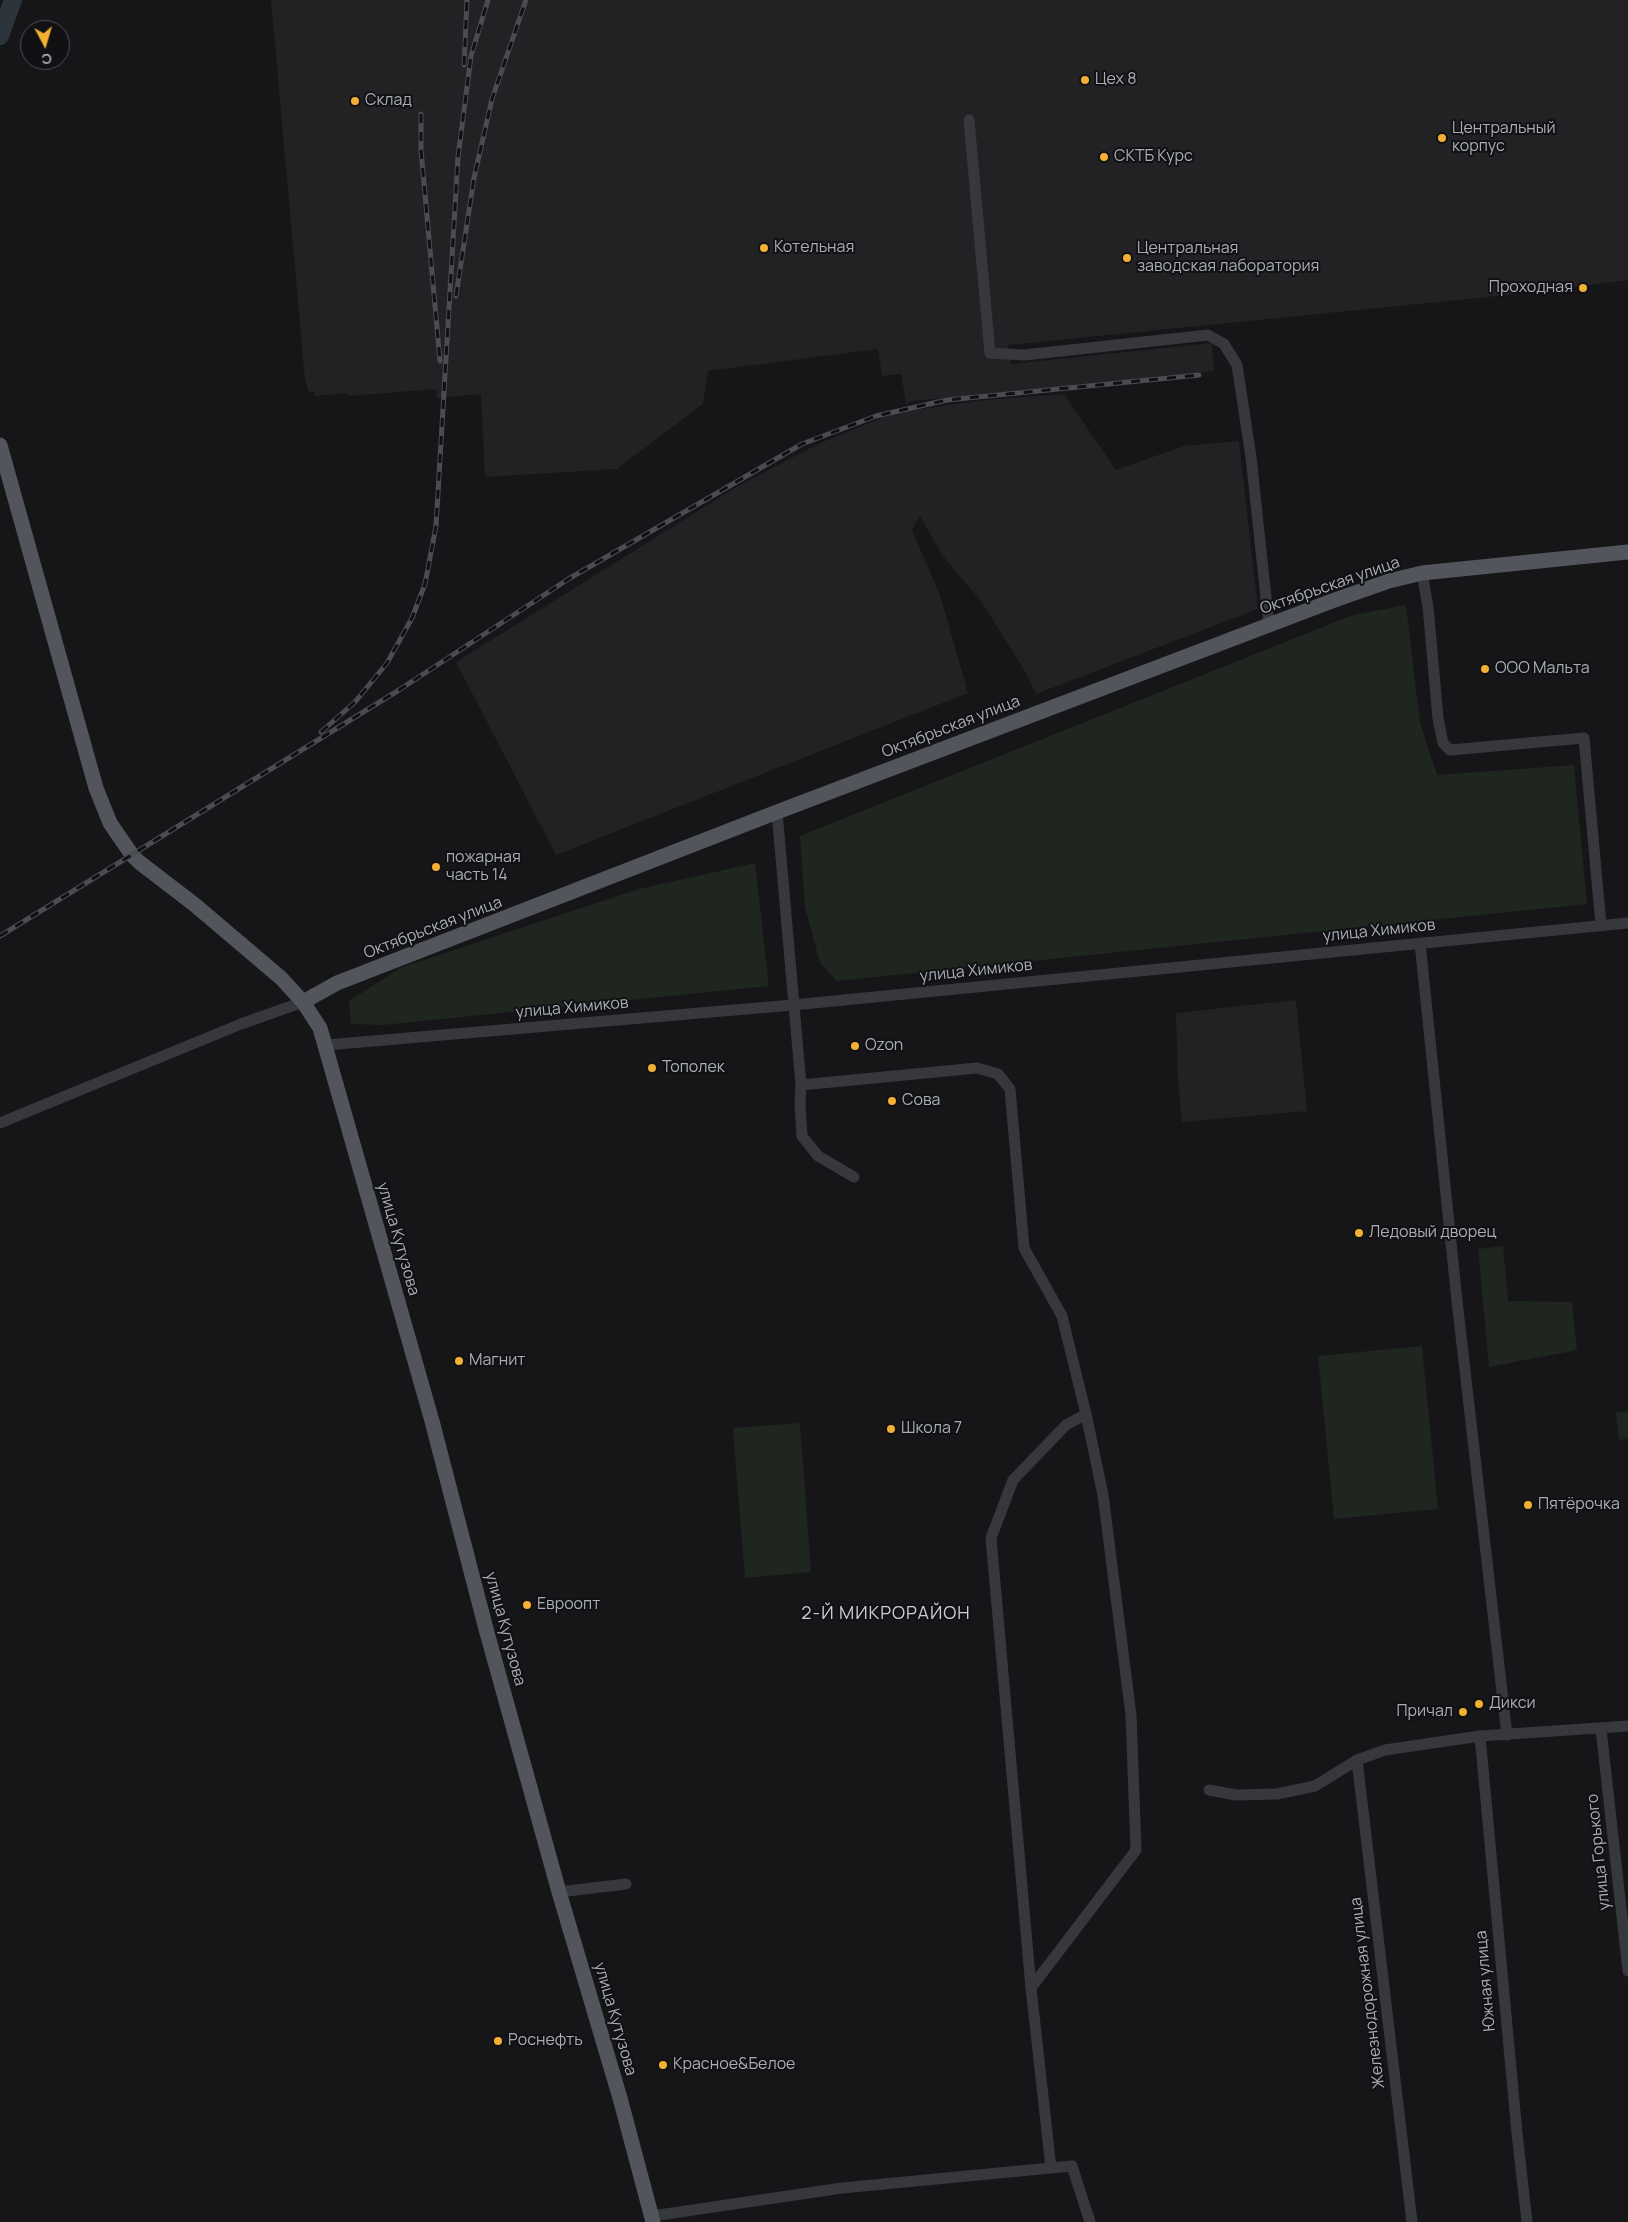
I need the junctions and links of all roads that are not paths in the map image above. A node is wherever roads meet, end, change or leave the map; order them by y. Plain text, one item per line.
1 (969, 120) dead end
2 (0, 445) edge
3 (1628, 552) edge
4 (1422, 573) junction
5 (1268, 626) junction
6 (777, 812) junction
7 (1628, 923) edge
8 (1601, 925) junction
9 (1420, 943) junction
10 (303, 1002) junction
11 (794, 1005) junction
12 (326, 1045) junction
13 (801, 1085) junction
14 (0, 1123) edge
15 (854, 1177) dead end
16 (1086, 1414) junction
17 (1628, 1726) edge
18 (1601, 1729) junction
19 (1508, 1735) junction
20 (1480, 1736) junction
21 (1357, 1760) junction
22 (1209, 1790) dead end
23 (626, 1884) dead end
24 (560, 1892) junction
25 (1628, 1971) edge
26 (1031, 1988) junction
27 (1051, 2168) junction
28 (652, 2219) edge
29 (1090, 2222) edge
30 (1412, 2222) edge
31 (1527, 2222) edge

1 - 5 street
2 - 10 main road, улица Кутузова
3 - 4 main road, Октябрьская улица
4 - 5 main road, Октябрьская улица
4 - 8 street
5 - 6 main road, Октябрьская улица
6 - 10 main road, Октябрьская улица
6 - 11 street
7 - 8 street, улица Химиков
8 - 9 street, улица Химиков
9 - 11 street, улица Химиков
9 - 19 street
10 - 12 main road, улица Кутузова
10 - 14 street
11 - 12 street, улица Химиков
11 - 13 street
12 - 24 main road, улица Кутузова
13 - 15 street
13 - 16 street
16 - 26 street
16 - 26 street
17 - 18 street
18 - 19 street
18 - 25 street, улица Горького
19 - 20 street
20 - 21 street
20 - 31 street, Южная улица
21 - 22 street
21 - 30 street, Железнодорожная улица
23 - 24 street
24 - 28 main road, улица Кутузова
26 - 27 street
27 - 28 street
27 - 29 street

